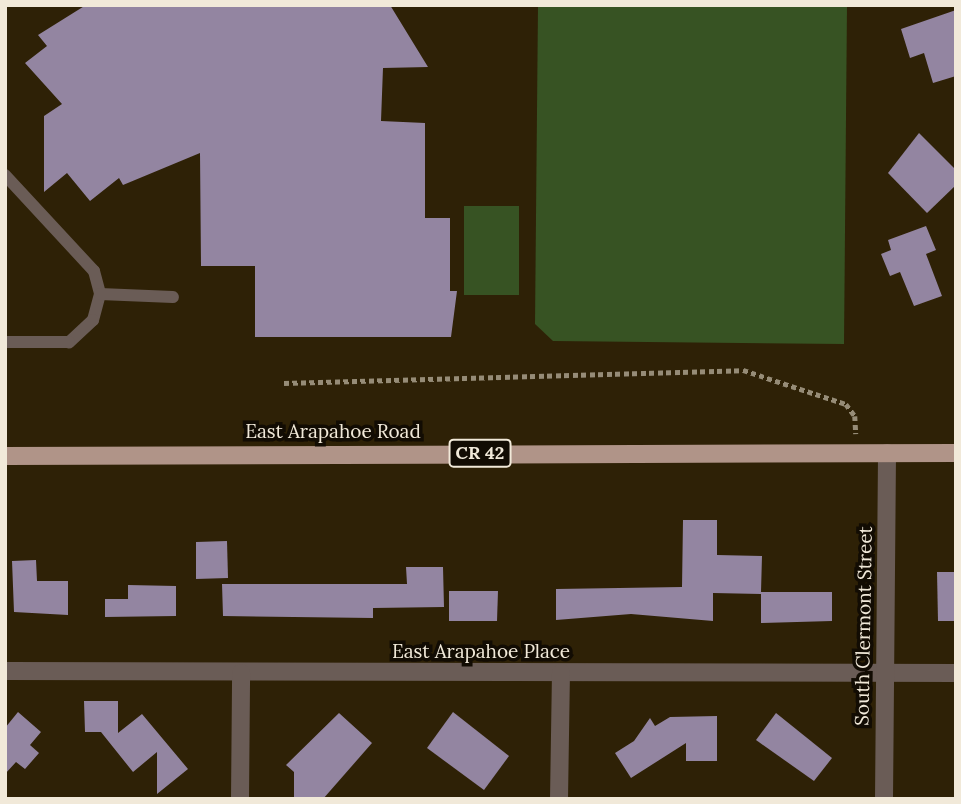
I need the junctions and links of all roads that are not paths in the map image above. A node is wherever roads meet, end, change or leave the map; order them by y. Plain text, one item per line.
1 (5, 175) edge
2 (100, 294) junction
3 (173, 297) dead end
4 (5, 342) edge
5 (887, 453) junction
6 (956, 453) edge
7 (5, 456) edge
8 (5, 671) edge
9 (241, 673) junction
10 (561, 673) junction
11 (884, 673) junction
12 (956, 674) edge
13 (240, 799) edge
14 (559, 799) edge
15 (884, 799) edge

1 - 2 lane
2 - 3 lane
2 - 4 lane
5 - 6 main road, East Arapahoe Road / CR 42
5 - 7 main road, East Arapahoe Road / CR 42
5 - 11 street, South Clermont Street
8 - 9 street, East Arapahoe Place
9 - 10 street, East Arapahoe Place
9 - 13 street
10 - 11 street, East Arapahoe Place
10 - 14 street
11 - 12 street, East Arapahoe Place
11 - 15 street, South Clermont Street

